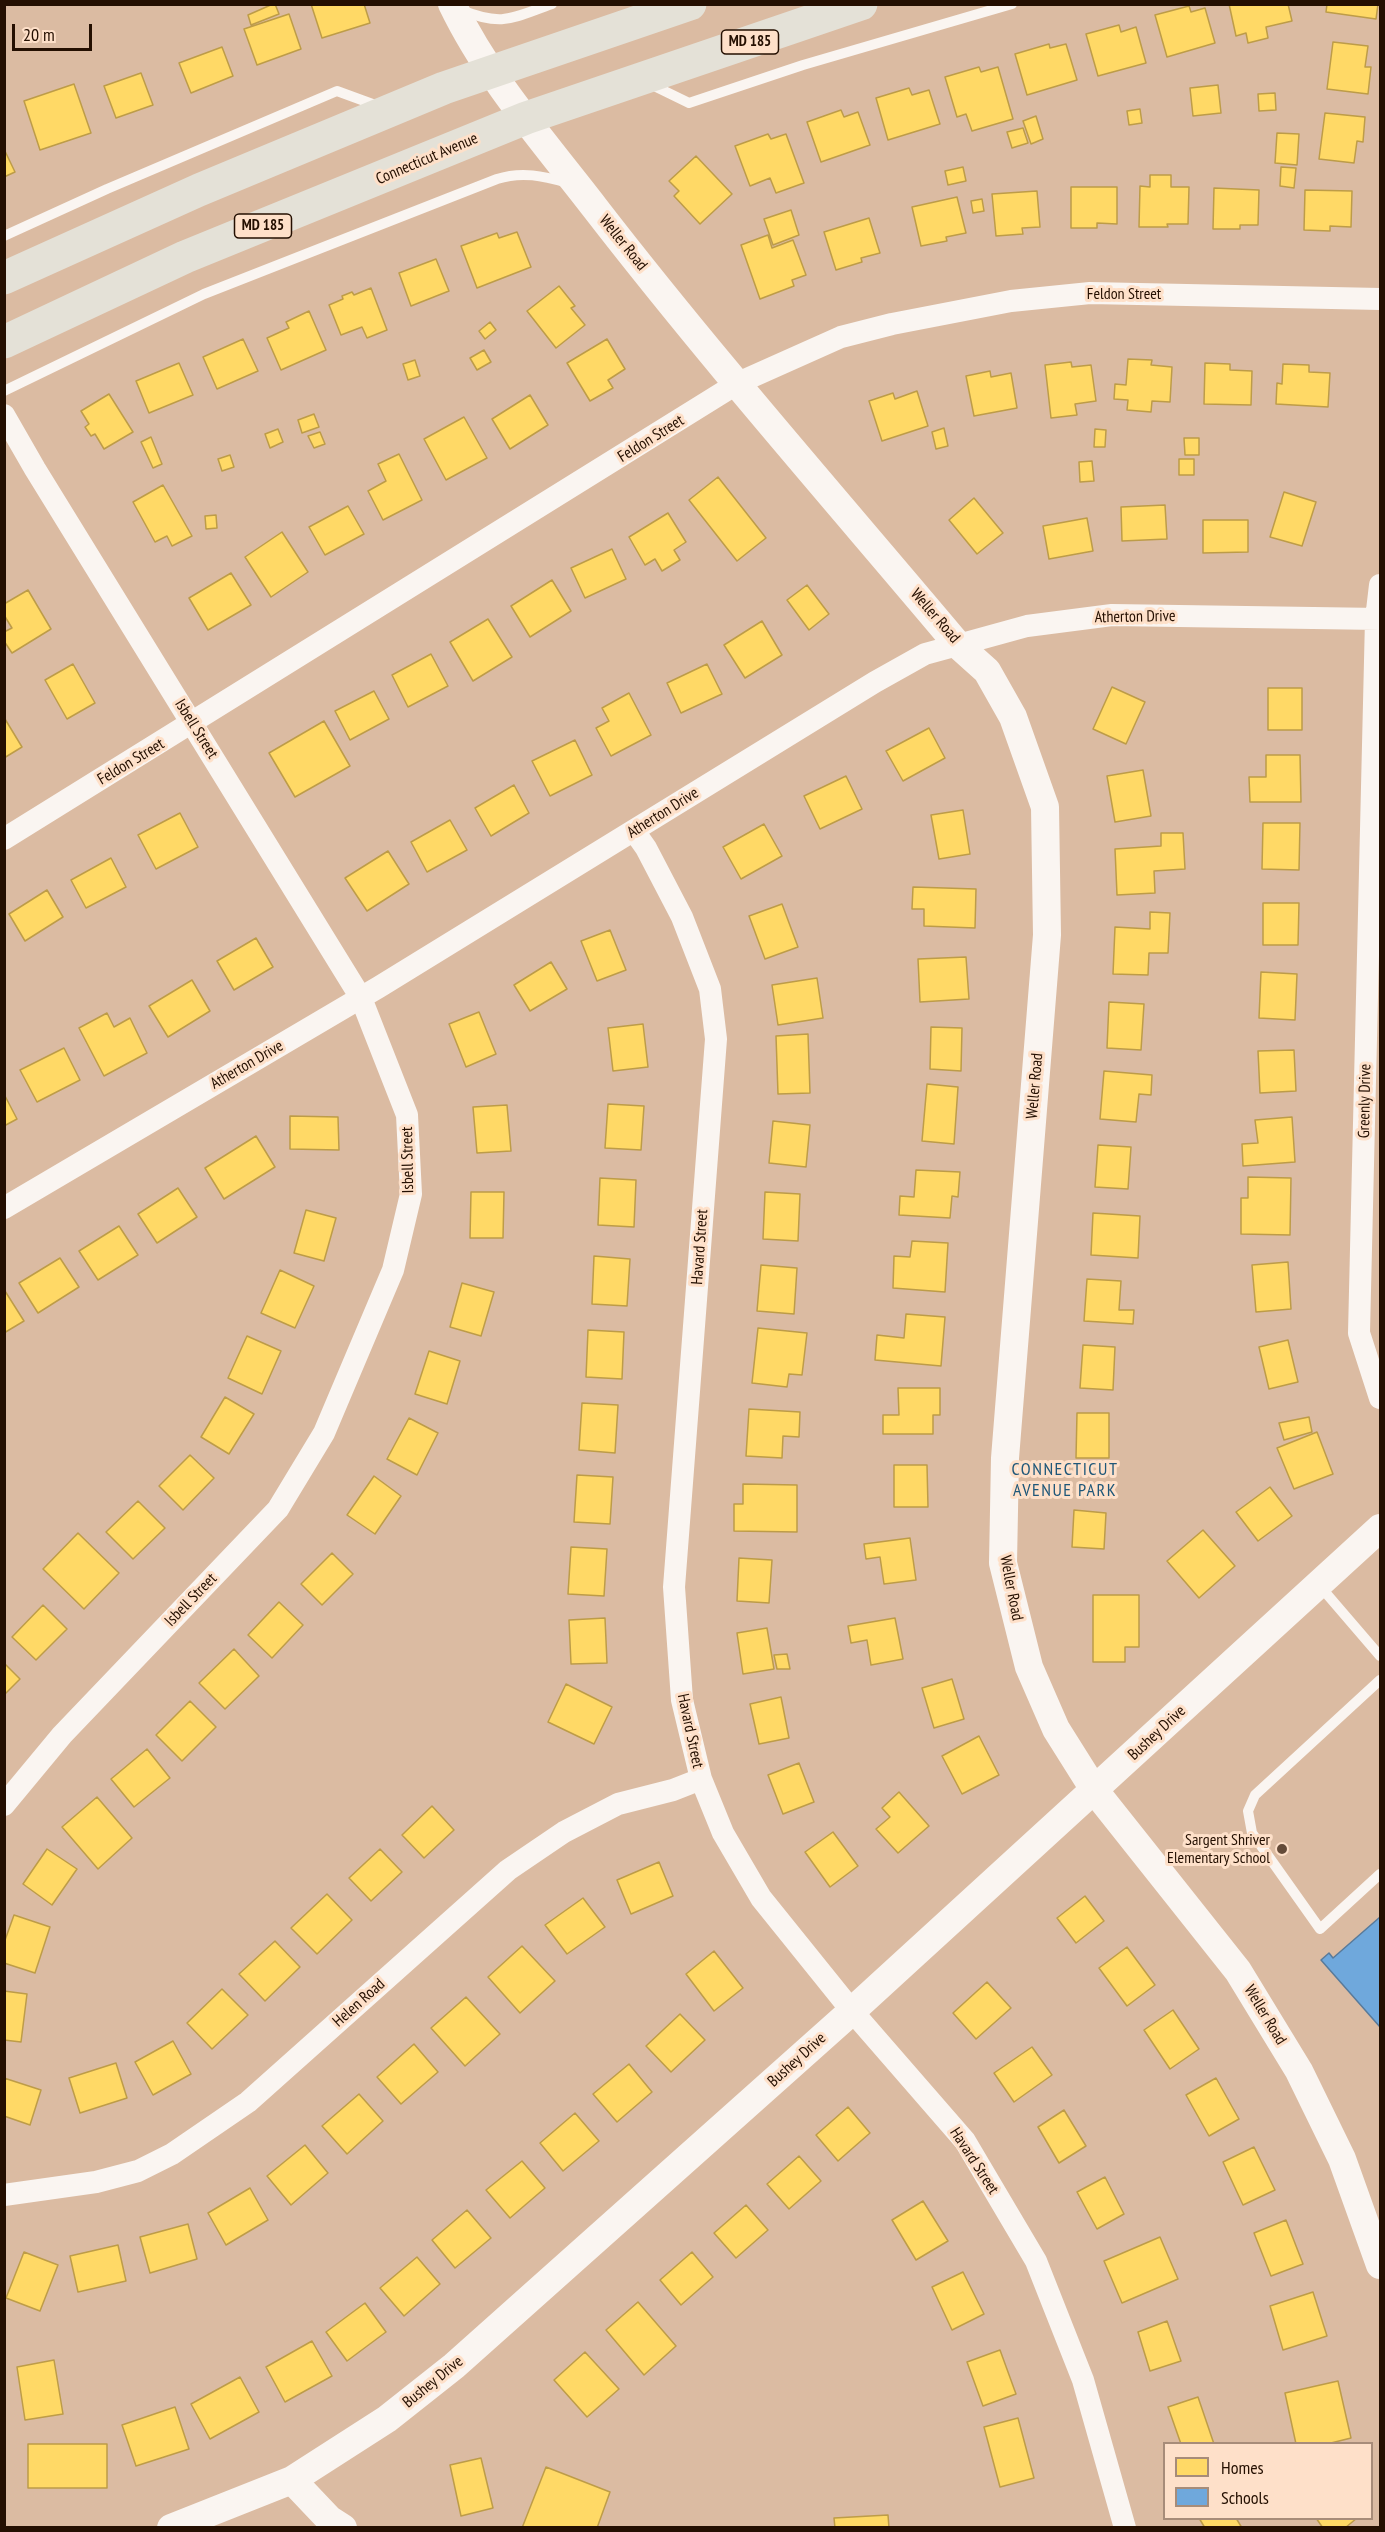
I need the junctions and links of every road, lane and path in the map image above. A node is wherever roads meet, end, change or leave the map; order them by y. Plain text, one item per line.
1 (552, 4) edge
2 (690, 4) edge
3 (861, 4) edge
4 (1012, 4) edge
5 (453, 6) edge
6 (492, 72) junction
7 (640, 79) junction
8 (389, 111) junction
9 (526, 118) junction
10 (578, 185) junction
11 (4, 236) edge
12 (4, 278) edge
13 (1380, 299) edge
14 (4, 342) edge
15 (738, 383) junction
16 (4, 391) edge
17 (4, 415) edge
18 (1380, 585) edge
19 (1378, 619) edge
20 (958, 645) junction
21 (192, 724) junction
22 (634, 831) junction
23 (4, 839) edge
24 (361, 998) junction
25 (4, 1208) edge
26 (1380, 1398) edge
27 (1380, 1528) edge
28 (1319, 1585) junction
29 (1380, 1656) edge
30 (1380, 1680) edge
31 (701, 1779) junction
32 (1095, 1791) junction
33 (4, 1805) edge
34 (1380, 1874) edge
35 (852, 2011) junction
36 (4, 2195) edge
37 (1380, 2265) edge
38 (292, 2480) junction
39 (171, 2528) edge
40 (343, 2528) edge
41 (1125, 2528) edge

1 - 5 lane
2 - 6 main road
3 - 7 main road, Connecticut Avenue / MD 185
4 - 7 lane
5 - 6 street, Weller Road
6 - 8 main road
6 - 9 street, Weller Road
7 - 9 main road, Connecticut Avenue / MD 185
8 - 11 lane
8 - 12 main road
9 - 10 street, Weller Road
9 - 14 main road, Connecticut Avenue / MD 185
10 - 15 street, Weller Road
10 - 16 lane
13 - 15 street, Feldon Street
15 - 20 street, Weller Road
15 - 21 street, Feldon Street
17 - 21 street, Isbell Street
18 - 19 street, Greenly Drive
19 - 20 street, Atherton Drive
19 - 26 street, Greenly Drive
20 - 22 street, Atherton Drive
20 - 32 street, Weller Road
21 - 23 street, Feldon Street
21 - 24 street, Isbell Street
22 - 24 street, Atherton Drive
22 - 31 street, Havard Street
24 - 25 street, Atherton Drive
24 - 33 street, Isbell Street
27 - 28 street, Bushey Drive
28 - 29 lane
28 - 32 street, Bushey Drive
30 - 34 lane
31 - 35 street, Havard Street
31 - 36 street, Helen Road
32 - 35 street, Bushey Drive
32 - 37 street, Weller Road
35 - 38 street, Bushey Drive
35 - 41 street, Havard Street
38 - 39 street, Bushey Drive
38 - 40 street

